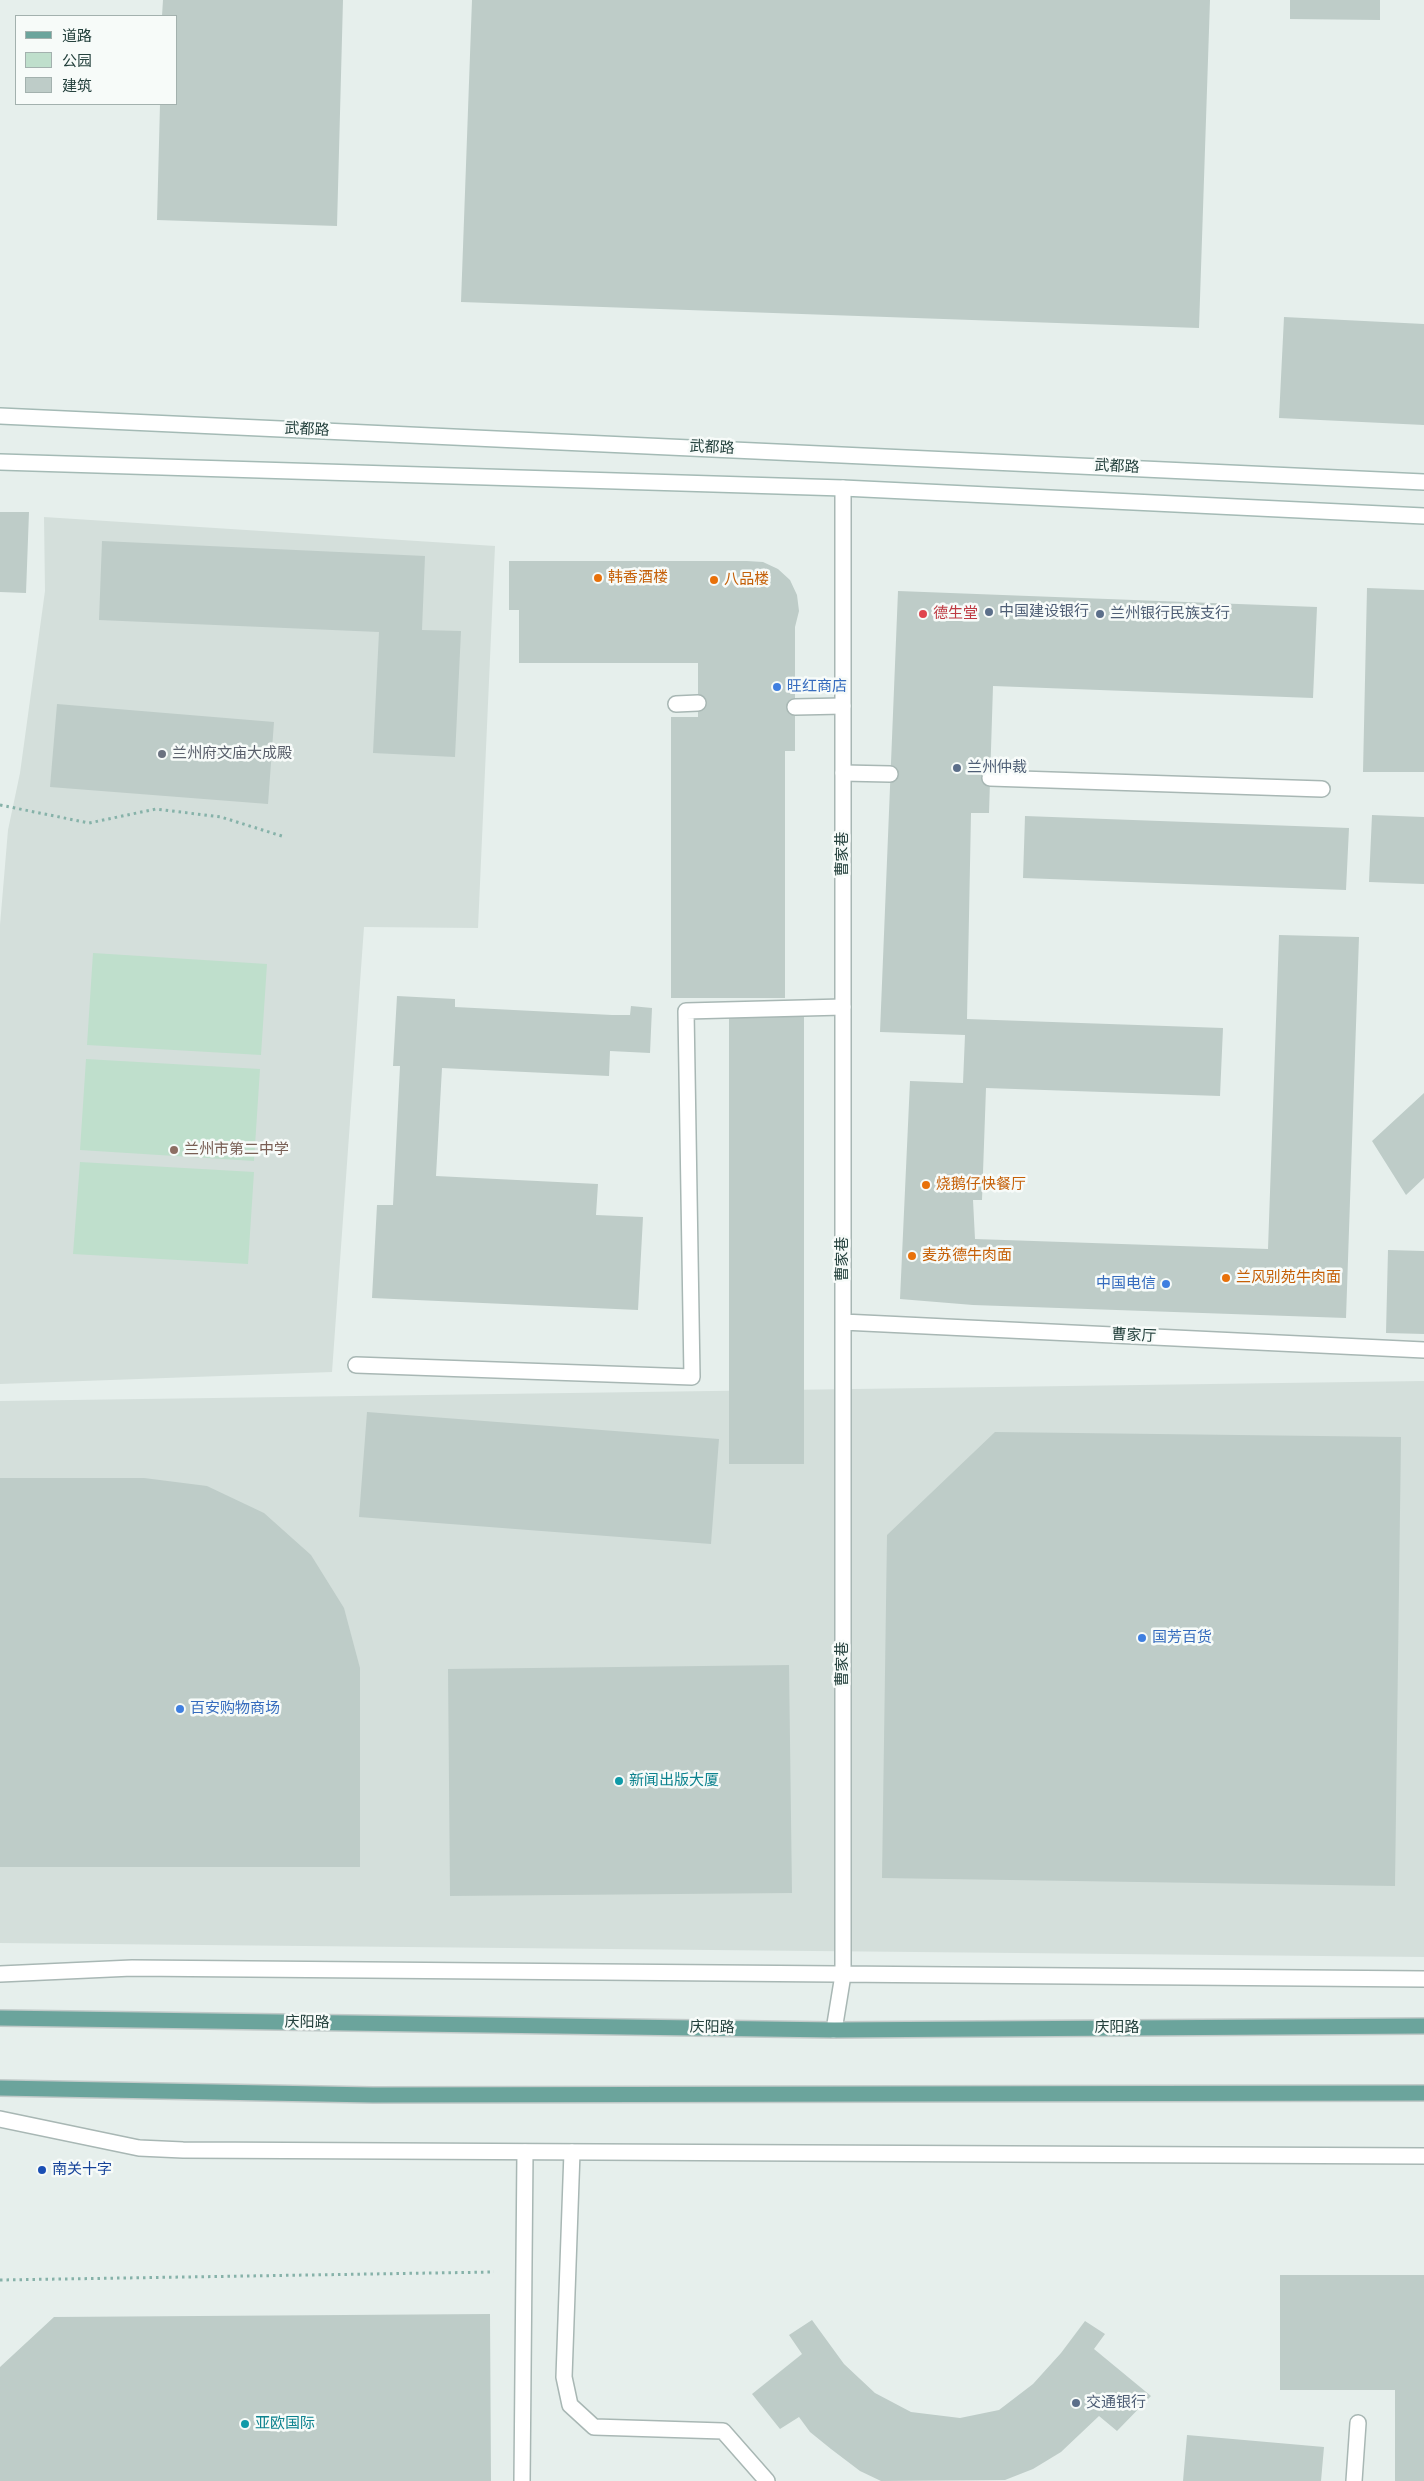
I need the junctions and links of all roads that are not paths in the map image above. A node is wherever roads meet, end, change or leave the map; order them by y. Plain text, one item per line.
1 (0, 416) edge
2 (0, 462) edge
3 (1424, 482) edge
4 (843, 488) junction
5 (1424, 516) edge
6 (698, 703) dead end
7 (676, 704) dead end
8 (843, 706) junction
9 (795, 707) dead end
10 (843, 774) junction
11 (890, 774) dead end
12 (990, 778) dead end
13 (1322, 789) dead end
14 (843, 1007) junction
15 (843, 1322) junction
16 (1424, 1350) edge
17 (356, 1365) dead end
18 (0, 1974) edge
19 (843, 1975) junction
20 (1424, 1979) edge
21 (0, 2018) edge
22 (1424, 2026) edge
23 (834, 2030) junction
24 (0, 2088) edge
25 (1424, 2093) edge
26 (0, 2119) edge
27 (525, 2152) junction
28 (572, 2152) junction
29 (1424, 2156) edge
30 (1358, 2423) dead end
31 (522, 2481) edge
32 (767, 2481) edge
33 (1354, 2481) edge

1 - 3 street, 武都路
2 - 4 street
4 - 5 street
4 - 8 street, 曹家巷
6 - 7 street
8 - 9 street
8 - 10 street, 曹家巷
10 - 11 street
10 - 14 street, 曹家巷
12 - 13 street
14 - 15 street, 曹家巷
14 - 17 street
15 - 16 street, 曹家厅
15 - 19 street, 曹家巷
18 - 19 street
19 - 20 street
19 - 23 street, 曹家巷
21 - 23 main road, 庆阳路
22 - 23 main road, 庆阳路
24 - 25 main road
26 - 27 street
27 - 28 street
27 - 31 street
28 - 29 street
28 - 32 street
30 - 33 street

